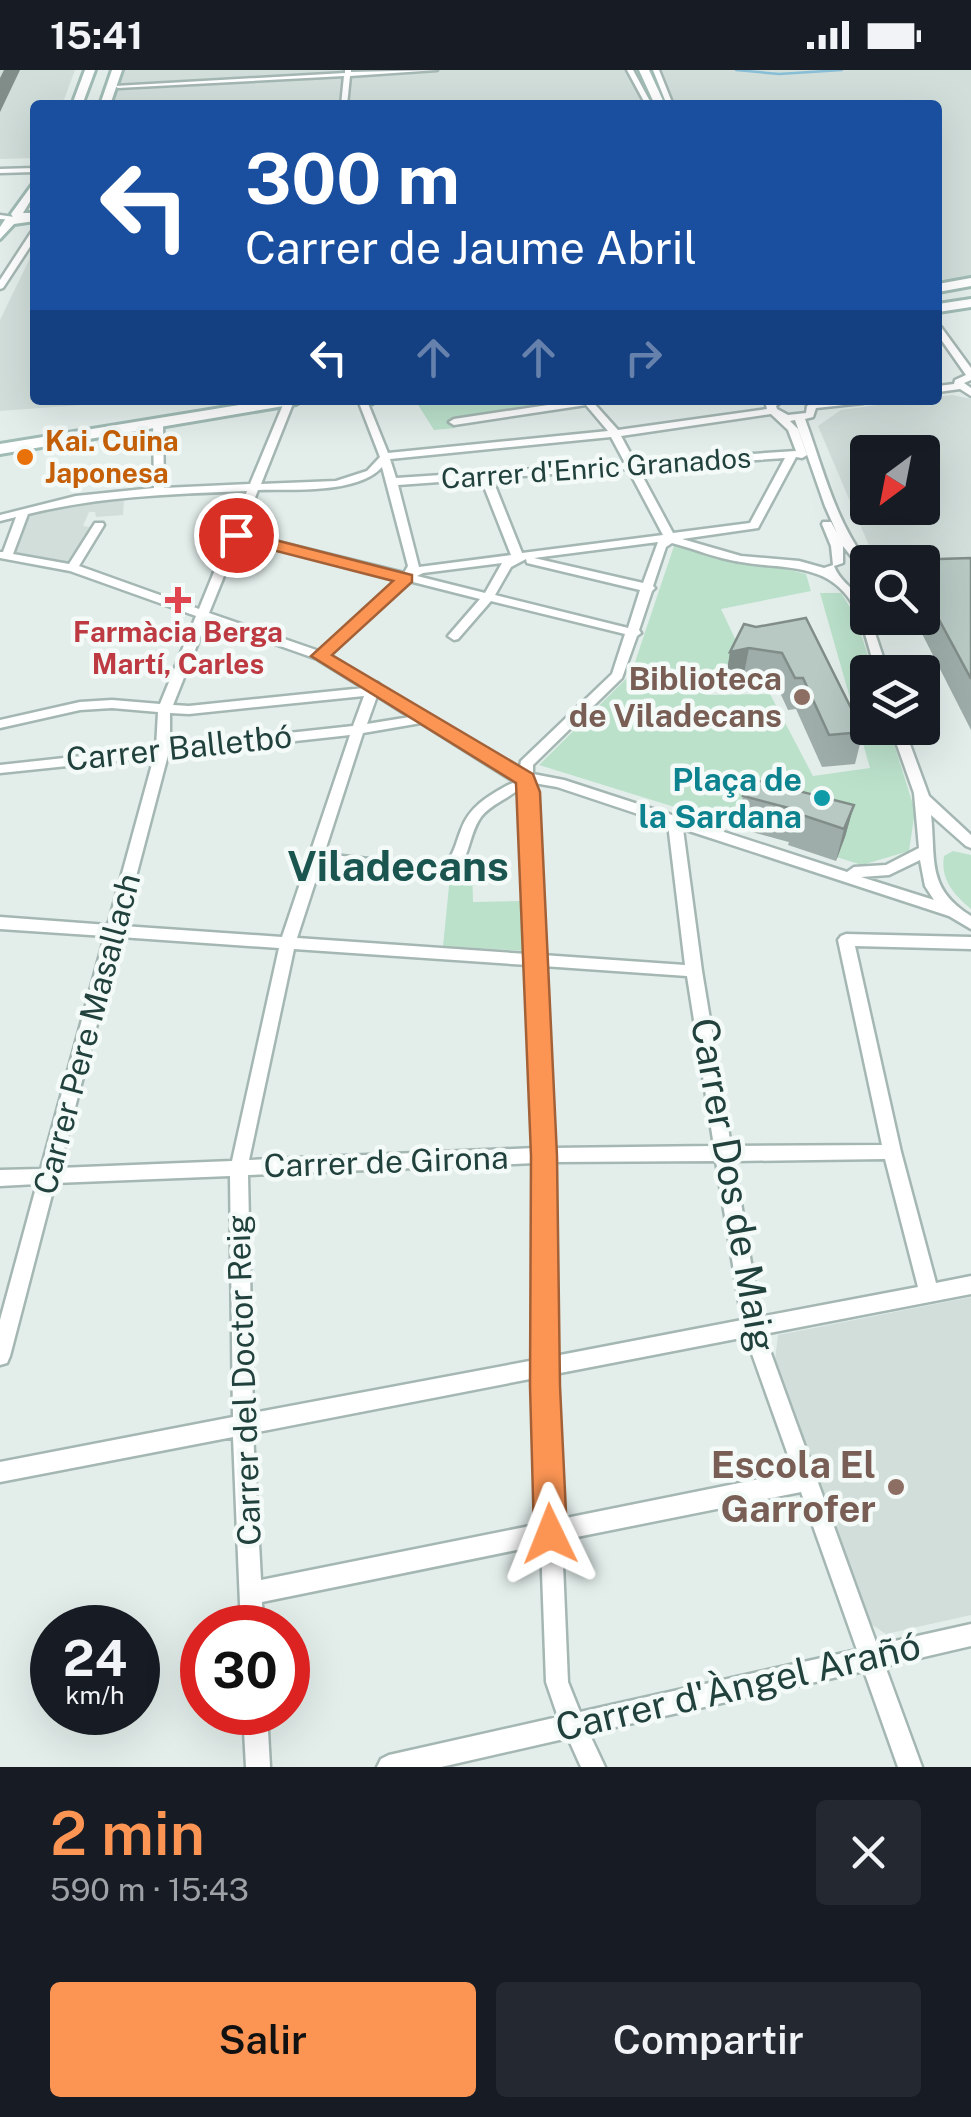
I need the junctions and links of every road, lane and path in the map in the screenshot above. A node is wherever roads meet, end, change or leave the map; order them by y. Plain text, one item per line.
1 (434, 70) edge
2 (630, 70) edge
3 (644, 70) edge
4 (656, 70) edge
5 (90, 72) edge
6 (348, 72) edge
7 (118, 80) edge
8 (79, 100) edge
9 (345, 100) edge
10 (652, 100) edge
11 (654, 100) edge
12 (668, 100) edge
13 (0, 167) edge
14 (30, 167) edge
15 (30, 191) edge
16 (12, 226) edge
17 (30, 240) edge
18 (971, 282) edge
19 (0, 286) edge
20 (942, 287) edge
21 (971, 302) edge
22 (942, 307) edge
23 (942, 335) edge
24 (971, 376) edge
25 (960, 386) junction
26 (942, 388) edge
27 (971, 392) edge
28 (262, 405) edge
29 (290, 405) edge
30 (367, 405) edge
31 (562, 405) edge
32 (591, 405) edge
33 (771, 405) edge
34 (820, 405) edge
35 (812, 406) joint
36 (776, 414) junction
37 (800, 419) junction
38 (158, 422) junction
39 (454, 422) dead end
40 (612, 434) junction
41 (0, 449) edge
42 (797, 454) junction
43 (386, 456) junction
44 (630, 465) junction
45 (485, 476) junction
46 (390, 482) junction
47 (257, 487) junction
48 (159, 491) junction
49 (24, 511) junction
50 (0, 518) edge
51 (100, 525) dead end
52 (236, 535) junction
53 (670, 539) junction
54 (850, 548) edge
55 (4, 555) edge
56 (518, 558) junction
57 (72, 568) junction
58 (850, 569) edge
59 (835, 573) junction
60 (406, 578) junction
61 (850, 578) edge
62 (649, 588) junction
63 (850, 594) edge
64 (488, 596) junction
65 (204, 613) junction
66 (635, 632) junction
67 (454, 636) dead end
68 (320, 656) junction
69 (373, 688) junction
70 (164, 710) junction
71 (423, 719) junction
72 (0, 724) edge
73 (358, 730) junction
74 (904, 745) edge
75 (163, 748) junction
76 (0, 769) edge
77 (519, 783) junction
78 (922, 798) junction
79 (675, 820) junction
80 (971, 845) edge
81 (926, 847) junction
82 (315, 858) junction
83 (812, 864) junction
84 (949, 911) junction
85 (970, 923) edge
86 (0, 924) edge
87 (115, 932) junction
88 (971, 943) edge
89 (288, 944) junction
90 (536, 960) junction
91 (694, 970) junction
92 (892, 1152) junction
93 (724, 1154) junction
94 (544, 1156) junction
95 (238, 1168) junction
96 (49, 1176) junction
97 (0, 1178) edge
98 (971, 1286) edge
99 (929, 1294) junction
100 (753, 1330) junction
101 (0, 1356) edge
102 (546, 1367) junction
103 (243, 1425) junction
104 (0, 1472) edge
105 (808, 1480) junction
106 (550, 1534) junction
107 (250, 1592) junction
108 (251, 1605) edge
109 (971, 1635) edge
110 (870, 1657) junction
111 (574, 1724) junction
112 (256, 1735) edge
113 (258, 1767) edge
114 (389, 1767) edge
115 (593, 1767) edge
116 (910, 1767) edge

1 - 6 street
2 - 10 street
3 - 11 street
4 - 12 street
5 - 7 street
5 - 8 street
6 - 7 street
6 - 9 street
13 - 14 street
15 - 16 street
17 - 19 street
18 - 20 street
21 - 22 street
23 - 24 street
24 - 25 street
25 - 26 street
25 - 27 street
28 - 38 street
29 - 47 street
30 - 43 street
31 - 39 street
32 - 40 street
33 - 36 street
34 - 35 street
35 - 37 street
36 - 37 street
36 - 40 street
36 - 42 street
37 - 54 street
38 - 41 street
38 - 48 street
40 - 43 street
40 - 44 street
42 - 44 street, Carrer d'Enric Granados
42 - 53 street
42 - 59 street
43 - 46 street
43 - 47 street
44 - 45 street, Carrer d'Enric Granados
44 - 53 street
45 - 46 street, Carrer d'Enric Granados
45 - 56 street
46 - 60 street
47 - 48 street
47 - 52 street
48 - 49 street
49 - 50 street
49 - 55 street
51 - 57 street
52 - 60 street
52 - 65 street
53 - 56 street
53 - 59 street
53 - 62 street
55 - 57 street
56 - 60 street
56 - 62 street
56 - 64 street
57 - 65 street
58 - 59 street
59 - 61 street
59 - 63 street
60 - 64 street
60 - 68 street
62 - 66 street
64 - 66 street
64 - 67 street
65 - 68 street
65 - 70 street
66 - 77 street
68 - 69 street
69 - 70 street
69 - 71 street
69 - 73 street, Carrer del Doctor Reig
70 - 72 street
70 - 75 street, Carrer Pere Masallach
71 - 73 street, Carrer Balletbó
71 - 77 street
73 - 75 street, Carrer Balletbó
73 - 82 street, Carrer del Doctor Reig
74 - 78 street
75 - 76 street, Carrer Balletbó
75 - 87 street, Carrer Pere Masallach
77 - 79 street
77 - 82 street
77 - 90 street
78 - 80 street
78 - 81 street
79 - 83 street
79 - 91 street, Carrer Dos de Maig
80 - 81 street
81 - 83 street
81 - 84 street
82 - 89 street, Carrer del Doctor Reig
83 - 84 street
84 - 85 street
86 - 87 street
87 - 89 street
87 - 96 street, Carrer Pere Masallach
88 - 92 street
89 - 90 street
89 - 95 street, Carrer del Doctor Reig
90 - 91 street
90 - 94 street
91 - 93 street, Carrer Dos de Maig
92 - 93 street, Carrer de Girona
92 - 99 street
93 - 94 street, Carrer de Girona
93 - 100 street, Carrer Dos de Maig
94 - 95 street, Carrer de Girona
94 - 102 street
95 - 96 street, Carrer de Girona
95 - 103 street, Carrer del Doctor Reig
96 - 97 street, Carrer de Girona
96 - 101 street, Carrer Pere Masallach
98 - 99 street
99 - 100 street
100 - 102 street
100 - 105 street, Carrer Dos de Maig
102 - 103 street
102 - 106 street
103 - 104 street
103 - 107 street, Carrer del Doctor Reig
105 - 106 street
105 - 110 street, Carrer Dos de Maig
106 - 107 street
106 - 111 street
107 - 108 street, Carrer del Doctor Reig
109 - 110 street, Carrer d'Àngel Arañó
110 - 111 street, Carrer d'Àngel Arañó
110 - 116 street, Carrer Dos de Maig
111 - 114 street, Carrer d'Àngel Arañó
111 - 115 street
112 - 113 street

